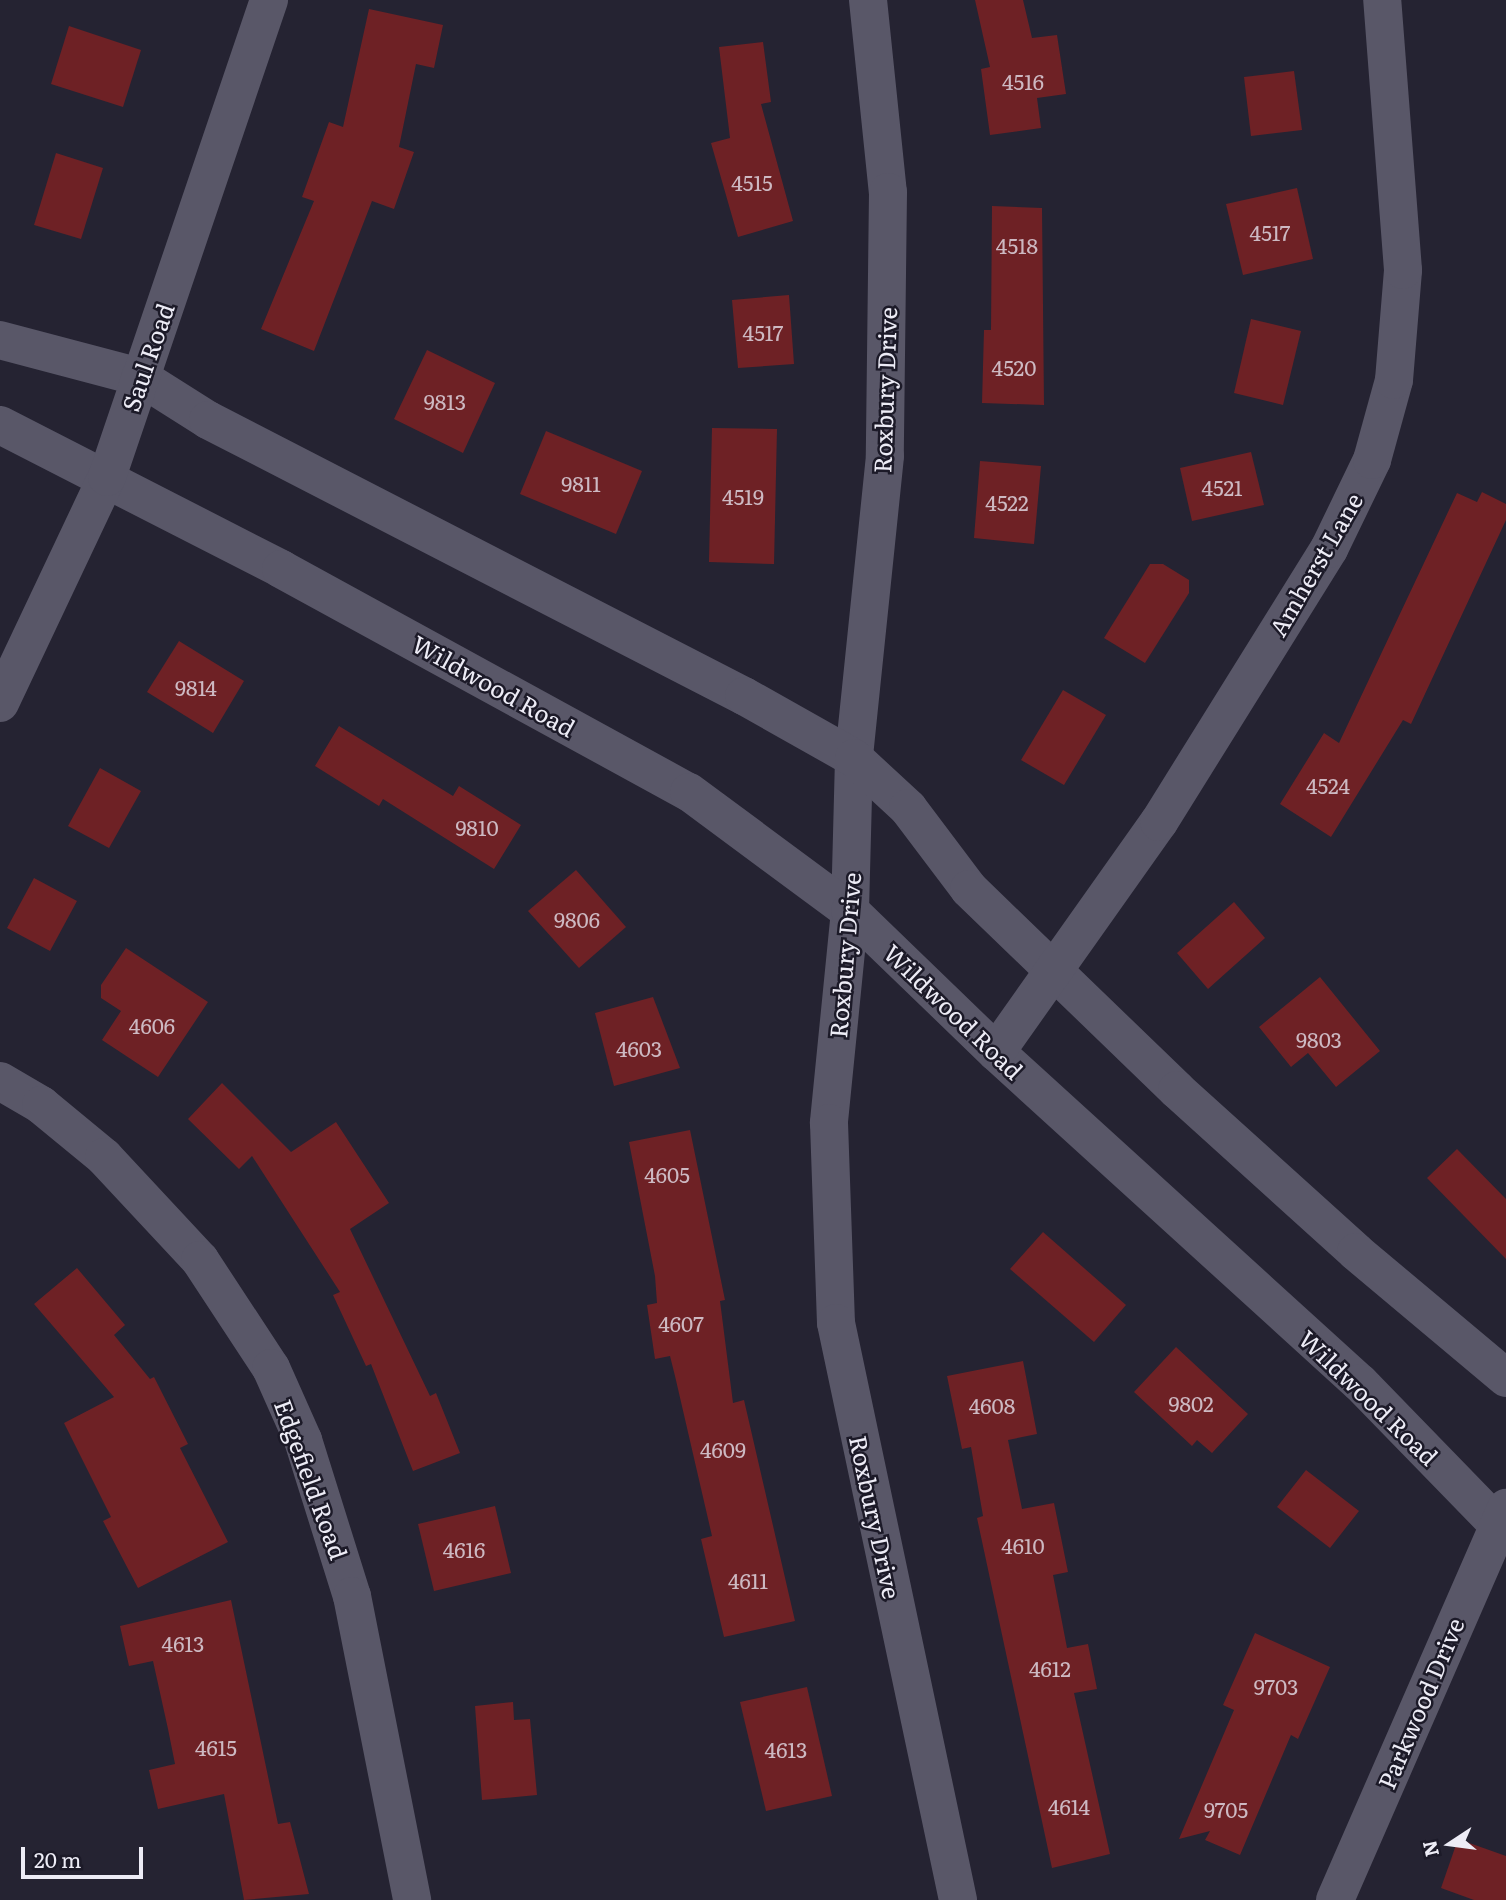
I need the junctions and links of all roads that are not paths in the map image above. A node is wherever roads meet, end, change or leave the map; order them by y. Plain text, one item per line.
1 (269, 0) edge
2 (868, 0) edge
3 (1382, 0) edge
4 (0, 340) edge
5 (140, 377) junction
6 (0, 425) edge
7 (107, 477) junction
8 (0, 703) edge
9 (854, 758) junction
10 (850, 911) junction
11 (1055, 971) junction
12 (996, 1052) junction
13 (0, 1081) edge
14 (1506, 1378) edge
15 (1502, 1516) edge
16 (412, 1900) edge
17 (958, 1900) edge
18 (1335, 1900) edge

1 - 5 street, Saul Road
2 - 9 street, Roxbury Drive
3 - 11 street, Amherst Lane
4 - 5 street
5 - 7 street, Saul Road
5 - 9 street
6 - 7 street, Wildwood Road
7 - 8 street, Saul Road
7 - 10 street, Wildwood Road
9 - 10 street, Roxbury Drive
9 - 11 street
10 - 12 street, Wildwood Road
10 - 17 street, Roxbury Drive
11 - 12 street, Amherst Lane
11 - 14 street
12 - 15 street, Wildwood Road
13 - 16 street, Edgefield Road
15 - 18 street, Parkwood Drive

